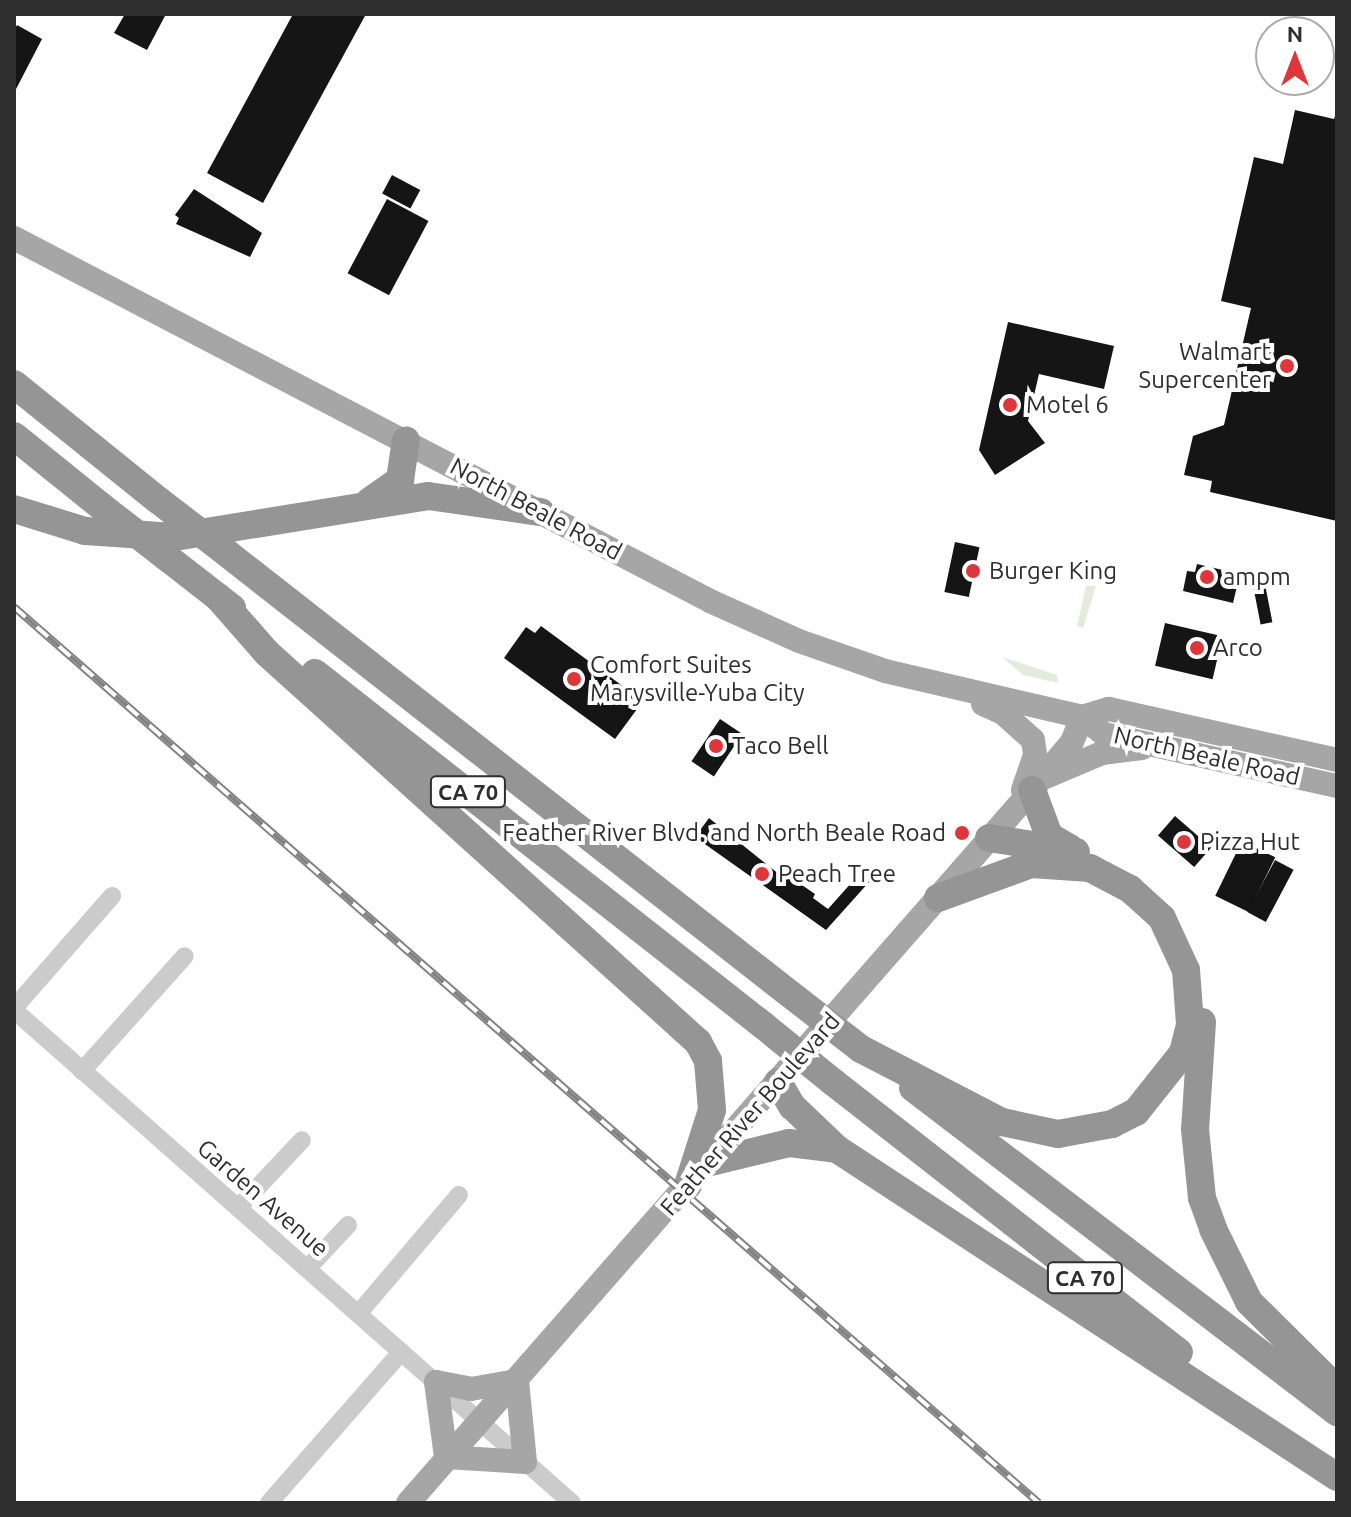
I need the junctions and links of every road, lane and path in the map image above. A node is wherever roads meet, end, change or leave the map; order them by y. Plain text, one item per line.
1 (14, 238) edge
2 (14, 384) edge
3 (14, 436) edge
4 (406, 440) junction
5 (366, 503) junction
6 (14, 509) edge
7 (541, 512) junction
8 (218, 597) junction
9 (953, 688) junction
10 (1082, 717) junction
11 (1153, 745) junction
12 (1337, 760) edge
13 (1337, 786) edge
14 (1029, 792) junction
15 (989, 838) junction
16 (1078, 853) junction
17 (112, 896) dead end
18 (938, 898) junction
19 (185, 956) dead end
20 (14, 1009) edge
21 (861, 1049) junction
22 (82, 1071) junction
23 (778, 1082) junction
24 (302, 1140) dead end
25 (837, 1149) junction
26 (707, 1163) junction
27 (688, 1185) junction
28 (459, 1195) dead end
29 (238, 1208) junction
30 (348, 1225) dead end
31 (307, 1269) junction
32 (358, 1314) junction
33 (401, 1352) junction
34 (517, 1381) junction
35 (436, 1382) junction
36 (1337, 1389) edge
37 (1337, 1412) edge
38 (480, 1421) junction
39 (446, 1457) junction
40 (525, 1462) junction
41 (1337, 1476) edge
42 (269, 1503) edge
43 (408, 1503) edge
44 (572, 1503) edge

1 - 4 main road, North Beale Road
2 - 21 highway, CA 70, bridge
3 - 8 highway, CA 70, bridge
4 - 5 highway
4 - 7 main road, North Beale Road
5 - 6 highway
5 - 7 highway
7 - 9 main road, North Beale Road
8 - 27 highway
8 - 41 highway, CA 70, bridge
9 - 10 main road, North Beale Road
9 - 14 main road
10 - 11 main road, North Beale Road
10 - 12 main road, North Beale Road
10 - 14 main road, Feather River Boulevard
11 - 13 main road, North Beale Road
11 - 14 main road
14 - 15 main road, Feather River Boulevard
14 - 16 highway
15 - 16 highway
15 - 18 main road, Feather River Boulevard
16 - 36 highway
17 - 20 street
18 - 21 highway
18 - 23 main road, Feather River Boulevard
19 - 22 street
20 - 22 street, Garden Avenue
21 - 37 highway, CA 70
22 - 29 street, Garden Avenue
23 - 25 highway
23 - 26 main road, Feather River Boulevard
24 - 29 street
25 - 26 highway
25 - 41 highway
26 - 27 main road, Feather River Boulevard
27 - 34 main road, Feather River Boulevard
28 - 32 street
29 - 31 street, Garden Avenue
30 - 31 street
31 - 32 street, Garden Avenue
32 - 33 street, Garden Avenue
33 - 35 street, Garden Avenue
33 - 42 street
34 - 35 main road
34 - 38 main road, Feather River Boulevard
34 - 40 main road
35 - 38 street, Garden Avenue
35 - 39 main road
38 - 39 main road, Feather River Boulevard
38 - 40 street, Garden Avenue
39 - 40 main road
39 - 43 main road, Feather River Boulevard
40 - 44 street, Garden Avenue

